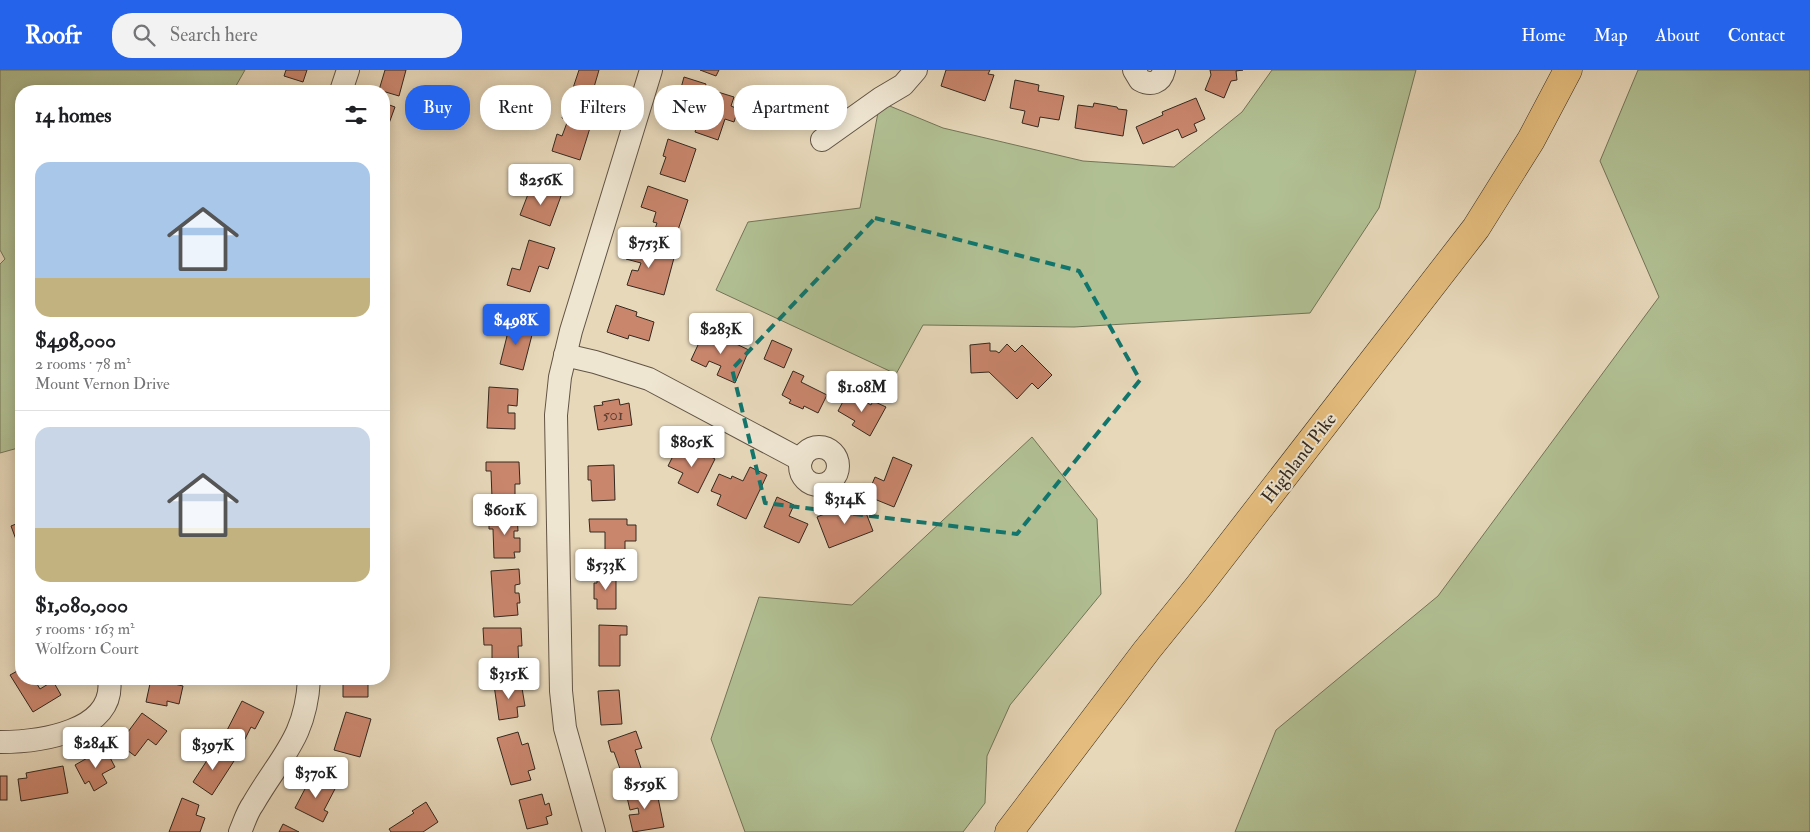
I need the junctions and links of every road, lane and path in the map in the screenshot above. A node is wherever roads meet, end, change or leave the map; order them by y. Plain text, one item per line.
1 (348, 70) edge
2 (651, 70) edge
3 (916, 70) edge
4 (1134, 70) edge
5 (1164, 70) edge
6 (1568, 70) edge
7 (343, 85) edge
8 (822, 140) dead end
9 (566, 354) junction
10 (801, 460) dead end
11 (109, 685) edge
12 (308, 685) edge
13 (0, 742) edge
14 (240, 832) edge
15 (594, 832) edge
16 (1009, 832) edge

1 - 7 street
2 - 9 street
3 - 8 street
4 - 5 street
6 - 16 main road, Highland Pike
9 - 10 street
9 - 15 street
11 - 13 street
12 - 14 street

